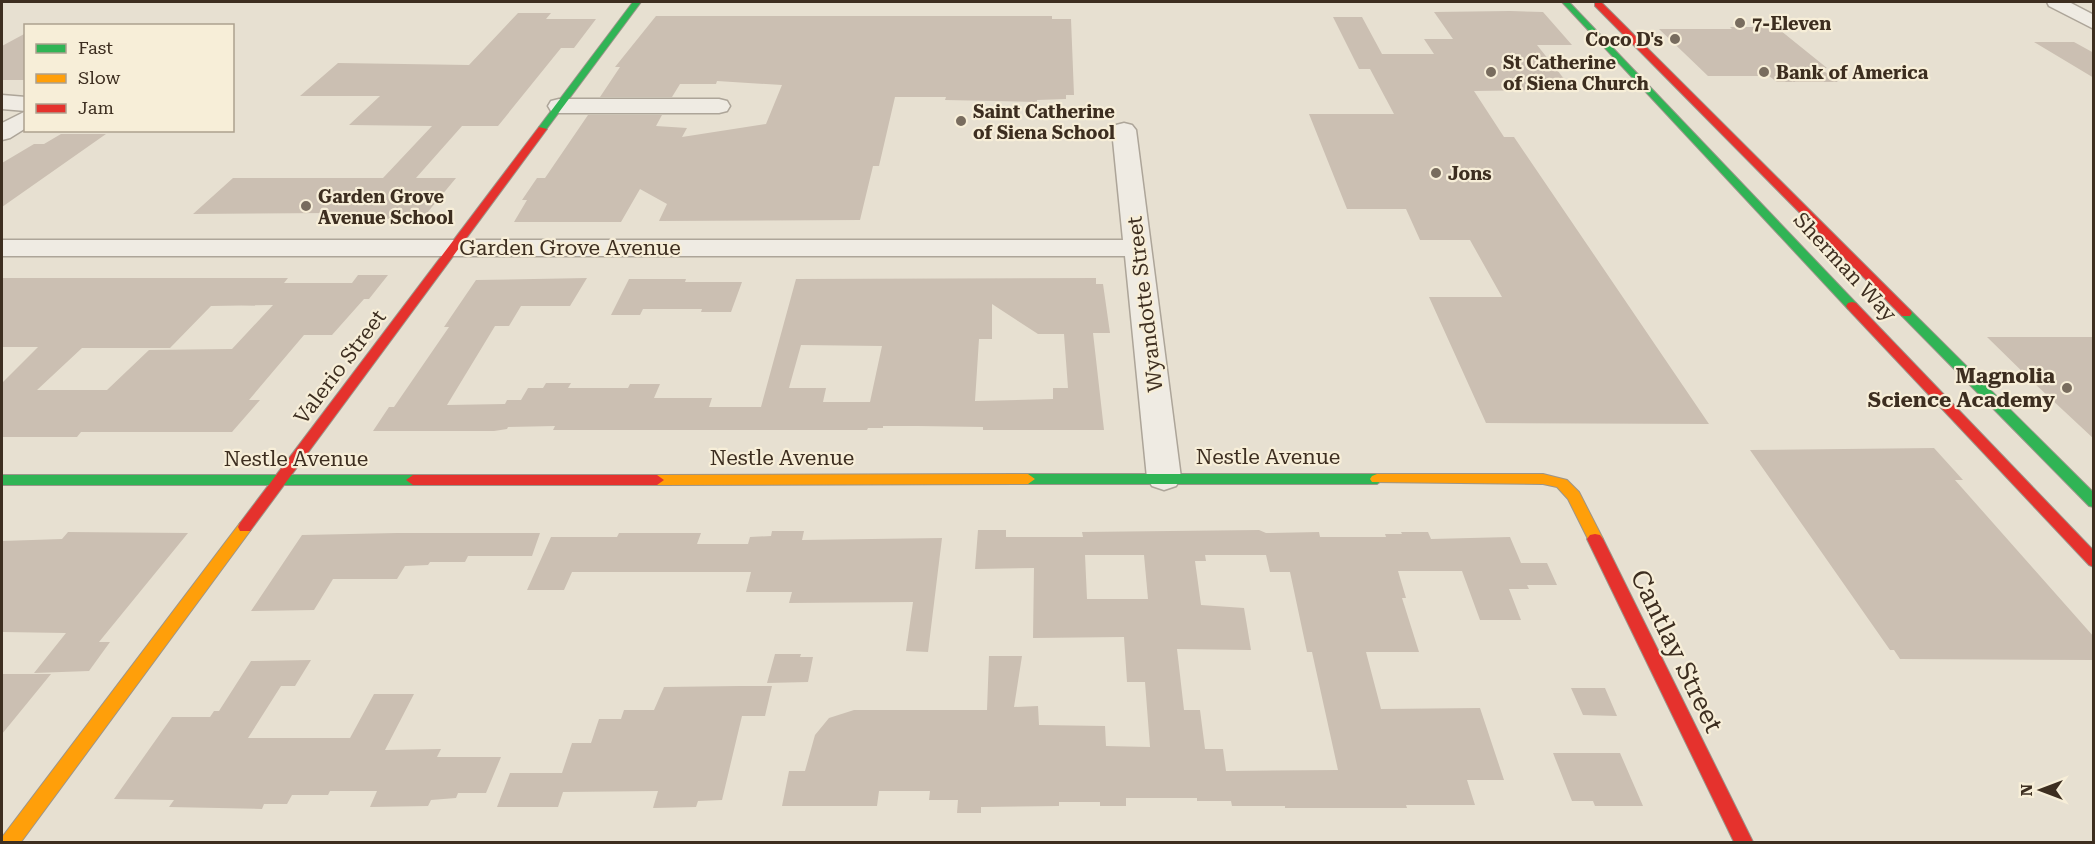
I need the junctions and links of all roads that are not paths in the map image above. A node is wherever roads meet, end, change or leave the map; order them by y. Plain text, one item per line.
1 (637, 2) edge
2 (1565, 2) edge
3 (1595, 2) edge
4 (2055, 2) edge
5 (2094, 22) edge
6 (2, 102) edge
7 (24, 104) edge
8 (559, 106) junction
9 (719, 106) dead end
10 (24, 119) edge
11 (1124, 130) dead end
12 (2, 133) edge
13 (2, 248) edge
14 (454, 248) junction
15 (1138, 248) junction
16 (1164, 478) junction
17 (2, 480) edge
18 (281, 480) junction
19 (1562, 483) joint
20 (2094, 502) edge
21 (2094, 561) edge
22 (10, 843) edge
23 (1744, 843) edge

1 - 8 street, Valerio Street
2 - 21 street, Sherman Way
3 - 20 street, Sherman Way
4 - 5 street
6 - 7 street
8 - 9 street
8 - 14 street, Valerio Street
10 - 12 street
11 - 15 street, Wyandotte Street
13 - 14 street, Garden Grove Avenue
14 - 15 street, Garden Grove Avenue
14 - 18 street, Valerio Street
15 - 16 street, Wyandotte Street
16 - 18 street, Nestle Avenue
16 - 19 street, Nestle Avenue
17 - 18 street, Nestle Avenue
18 - 22 street, Valerio Street
19 - 23 street, Cantlay Street

